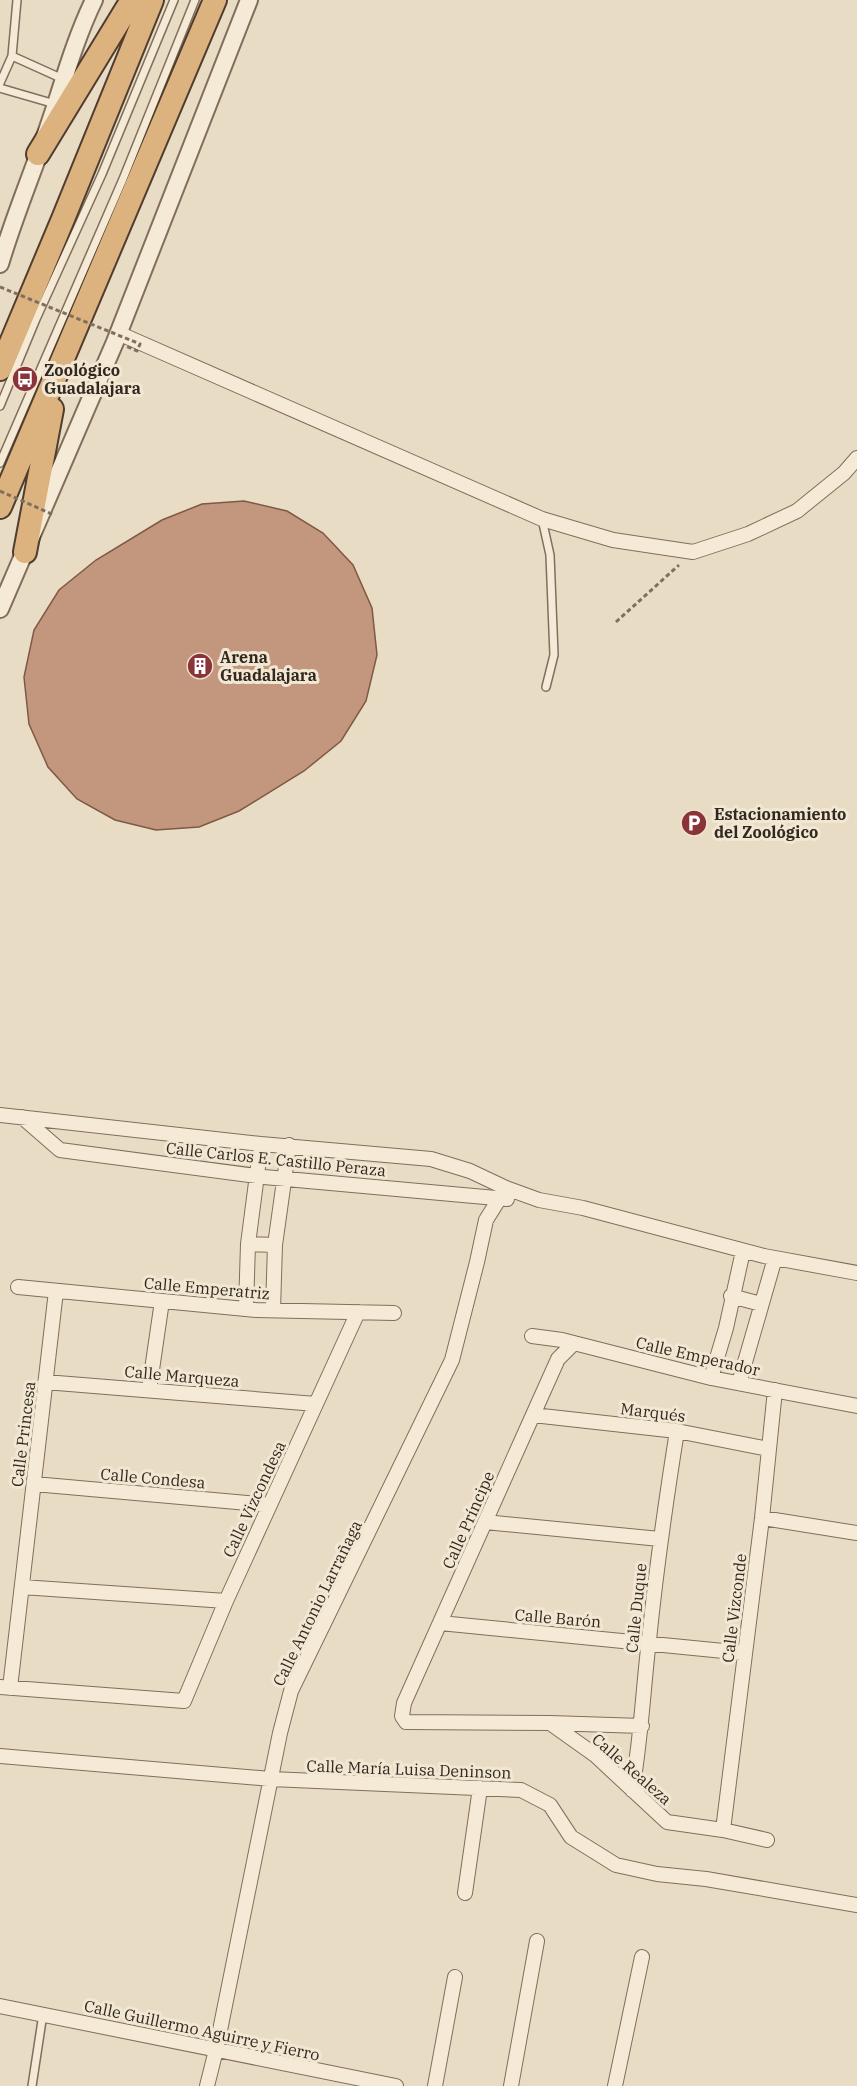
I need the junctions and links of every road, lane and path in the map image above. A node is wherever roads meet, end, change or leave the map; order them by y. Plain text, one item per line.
1 (16, 0) edge
2 (94, 0) edge
3 (132, 0) edge
4 (152, 0) edge
5 (174, 0) edge
6 (195, 0) edge
7 (215, 0) edge
8 (249, 0) edge
9 (12, 56) junction
10 (63, 79) junction
11 (0, 83) edge
12 (0, 88) edge
13 (56, 104) junction
14 (38, 154) junction
15 (5, 223) edge
16 (0, 264) edge
17 (0, 287) edge
18 (122, 340) junction
19 (60, 368) junction
20 (0, 369) edge
21 (0, 406) edge
22 (857, 458) edge
23 (0, 463) edge
24 (0, 491) edge
25 (0, 507) edge
26 (54, 514) dead end
27 (542, 519) junction
28 (25, 552) junction
29 (693, 552) junction
30 (0, 609) edge
31 (616, 622) dead end
32 (546, 687) dead end
33 (0, 1115) edge
34 (22, 1117) junction
35 (261, 1144) junction
36 (289, 1145) junction
37 (256, 1176) junction
38 (284, 1179) junction
39 (502, 1193) junction
40 (248, 1244) junction
41 (275, 1245) junction
42 (743, 1251) junction
43 (775, 1258) junction
44 (857, 1273) edge
45 (18, 1287) dead end
46 (56, 1291) junction
47 (731, 1296) junction
48 (162, 1301) junction
49 (761, 1304) junction
50 (246, 1308) junction
51 (273, 1310) junction
52 (358, 1312) junction
53 (394, 1313) dead end
54 (532, 1336) dead end
55 (574, 1343) junction
56 (711, 1378) junction
57 (45, 1382) junction
58 (739, 1383) junction
59 (149, 1390) junction
60 (776, 1390) junction
61 (316, 1404) junction
62 (857, 1406) edge
63 (533, 1415) junction
64 (677, 1431) junction
65 (768, 1449) junction
66 (34, 1484) junction
67 (269, 1505) junction
68 (762, 1518) junction
69 (485, 1522) junction
70 (857, 1533) edge
71 (660, 1539) junction
72 (22, 1587) junction
73 (226, 1601) junction
74 (440, 1623) junction
75 (648, 1642) junction
76 (744, 1653) junction
77 (5, 1687) edge
78 (402, 1716) joint
79 (550, 1723) junction
80 (642, 1726) junction
81 (0, 1756) edge
82 (271, 1779) junction
83 (480, 1788) junction
84 (632, 1790) junction
85 (723, 1830) junction
86 (767, 1840) dead end
87 (465, 1893) dead end
88 (857, 1905) edge
89 (537, 1941) dead end
90 (642, 1957) dead end
91 (455, 1977) dead end
92 (0, 2006) edge
93 (43, 2014) junction
94 (216, 2050) junction
95 (32, 2086) edge
96 (207, 2086) edge
97 (396, 2086) edge
98 (435, 2086) edge
99 (511, 2086) edge
100 (615, 2086) edge

1 - 9 lane
2 - 10 street
3 - 14 highway
4 - 20 highway
5 - 21 lane
6 - 23 lane
7 - 19 highway
8 - 18 street
9 - 10 lane
9 - 11 lane
10 - 13 street
12 - 13 lane
13 - 14 street
14 - 15 street
15 - 16 street
17 - 18 path, bridge
18 - 27 street
18 - 28 street
19 - 25 highway
19 - 28 highway
22 - 29 street
24 - 26 path, bridge
27 - 29 street
27 - 32 lane
28 - 30 street
29 - 31 path
33 - 34 street, Calle Carlos E. Castillo Peraza
34 - 35 street, Calle Carlos E. Castillo Peraza
34 - 37 street, Calle Carlos E. Castillo Peraza
35 - 36 street, Calle Carlos E. Castillo Peraza
35 - 37 street
36 - 38 street
36 - 39 street, Calle Carlos E. Castillo Peraza
37 - 38 street, Calle Carlos E. Castillo Peraza
37 - 40 street
38 - 39 street, Calle Carlos E. Castillo Peraza
38 - 41 street
39 - 42 street, Calle Carlos E. Castillo Peraza
39 - 82 street, Calle Antonio Larrañaga
40 - 41 street
40 - 50 street
41 - 51 street
42 - 43 street, Calle Carlos E. Castillo Peraza
42 - 47 street
43 - 44 street, Calle Carlos E. Castillo Peraza
43 - 49 street
45 - 46 street, Calle Emperatriz
46 - 48 street, Calle Emperatriz
46 - 57 street, Calle Princesa
47 - 49 street
47 - 56 street
48 - 50 street, Calle Emperatriz
48 - 59 street
49 - 58 street
50 - 51 street, Calle Emperatriz
51 - 52 street, Calle Emperatriz
52 - 53 street, Calle Emperatriz
52 - 61 street, Calle Vizcondesa
54 - 55 street, Calle Emperador
55 - 56 street, Calle Emperador
55 - 63 street, Calle Príncipe
56 - 58 street, Calle Emperador
57 - 59 street, Calle Marqueza
57 - 66 street, Calle Princesa
58 - 60 street, Calle Emperador
59 - 61 street, Calle Marqueza
60 - 62 street, Calle Emperador
60 - 65 street, Calle Vizconde
61 - 67 street, Calle Vizcondesa
63 - 64 street, Marqués
63 - 69 street, Calle Príncipe
64 - 65 street, Marqués
64 - 71 street, Calle Duque
65 - 68 street, Calle Vizconde
66 - 67 street, Calle Condesa
66 - 72 street, Calle Princesa
67 - 73 street, Calle Vizcondesa
68 - 70 street
68 - 76 street, Calle Vizconde
69 - 71 street
69 - 74 street, Calle Príncipe
71 - 75 street, Calle Duque
72 - 73 street
72 - 77 street, Calle Princesa
73 - 77 street, Calle Vizcondesa
74 - 75 street, Calle Barón
74 - 78 street, Calle Príncipe
75 - 76 street, Calle Barón
75 - 80 street, Calle Duque
76 - 85 street, Calle Vizconde
78 - 79 street, Calle Realeza
79 - 80 street, Calle Realeza
79 - 84 street, Calle Realeza
80 - 84 street, Calle Duque
81 - 82 street, Calle María Luisa Deninson
82 - 83 street, Calle María Luisa Deninson
82 - 94 street, Calle Antonio Larrañaga
83 - 87 street
83 - 88 street, Calle María Luisa Deninson
84 - 85 street, Calle Realeza
85 - 86 street, Calle Realeza
89 - 99 street
90 - 100 street
91 - 98 street
92 - 93 street, Calle Guillermo Aguirre y Fierro
93 - 94 street, Calle Guillermo Aguirre y Fierro
93 - 95 lane
94 - 96 street, Calle Antonio Larrañaga
94 - 97 street, Calle Guillermo Aguirre y Fierro

